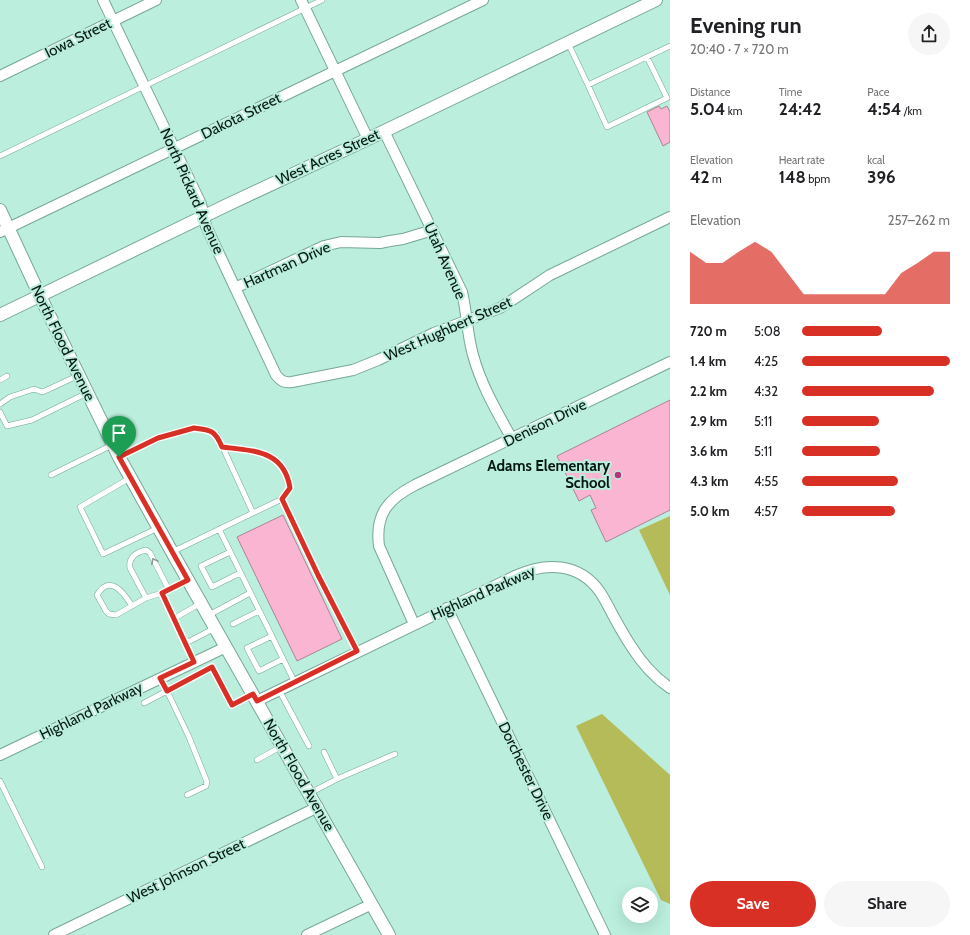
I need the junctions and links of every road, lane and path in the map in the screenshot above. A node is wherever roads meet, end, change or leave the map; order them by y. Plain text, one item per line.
1 (102, 0) edge
2 (156, 0) edge
3 (322, 0) edge
4 (482, 0) edge
5 (656, 0) edge
6 (303, 4) edge
7 (113, 21) junction
8 (568, 43) junction
9 (670, 46) edge
10 (647, 57) junction
11 (336, 71) junction
12 (0, 76) edge
13 (588, 85) junction
14 (144, 87) junction
15 (384, 131) junction
16 (368, 139) junction
17 (175, 149) junction
18 (0, 156) edge
19 (0, 210) edge
20 (204, 216) junction
21 (670, 217) edge
22 (4, 230) edge
23 (433, 230) junction
24 (235, 288) junction
25 (40, 296) junction
26 (0, 315) edge
27 (467, 322) junction
28 (670, 362) edge
29 (79, 375) junction
30 (7, 376) dead end
31 (0, 380) edge
32 (282, 381) joint
33 (87, 393) junction
34 (0, 404) edge
35 (0, 412) edge
36 (512, 439) junction
37 (113, 444) junction
38 (222, 447) junction
39 (119, 457) junction
40 (51, 475) dead end
41 (131, 478) junction
42 (282, 499) junction
43 (253, 513) junction
44 (158, 528) junction
45 (219, 529) junction
46 (172, 552) junction
47 (230, 552) junction
48 (240, 573) junction
49 (188, 580) junction
50 (169, 590) junction
51 (162, 593) junction
52 (250, 593) junction
53 (146, 598) junction
54 (201, 603) junction
55 (132, 606) junction
56 (447, 608) junction
57 (259, 611) junction
58 (208, 615) junction
59 (175, 618) junction
60 (233, 624) dead end
61 (414, 624) junction
62 (215, 627) junction
63 (272, 636) junction
64 (186, 643) junction
65 (226, 647) junction
66 (357, 651) junction
67 (283, 659) junction
68 (194, 662) junction
69 (160, 678) junction
70 (295, 683) junction
71 (670, 688) edge
72 (279, 690) junction
73 (167, 691) junction
74 (255, 698) junction
75 (144, 703) dead end
76 (282, 746) junction
77 (309, 746) dead end
78 (324, 752) dead end
79 (395, 754) dead end
80 (0, 755) edge
81 (257, 760) dead end
82 (337, 779) junction
83 (0, 781) edge
84 (310, 793) junction
85 (187, 795) dead end
86 (318, 807) junction
87 (42, 867) dead end
88 (372, 904) junction
89 (54, 935) edge
90 (307, 935) edge
91 (390, 935) edge
92 (605, 935) edge

1 - 7 street, North Pickard Avenue
2 - 7 street, Iowa Street
3 - 6 lane
4 - 11 street, Dakota Street
5 - 8 street, West Acres Street
6 - 11 street
6 - 14 lane
7 - 12 street, Iowa Street
7 - 14 street, North Pickard Avenue
8 - 13 lane
8 - 15 street, West Acres Street
9 - 10 lane
10 - 13 lane
10 - 13 lane
11 - 16 street
11 - 17 street, Dakota Street
14 - 17 street, North Pickard Avenue
14 - 18 lane
15 - 16 street, West Acres Street
15 - 23 street, Utah Avenue
16 - 20 street, West Acres Street
17 - 20 street, North Pickard Avenue
17 - 22 street, Dakota Street
19 - 22 street, North Flood Avenue
20 - 24 street, North Pickard Avenue
20 - 25 street, West Acres Street
21 - 27 street, West Hughbert Street
22 - 25 street, North Flood Avenue
23 - 24 street, Hartman Drive
23 - 27 street, Utah Avenue
24 - 32 street, North Pickard Avenue
25 - 26 street, West Acres Street
25 - 29 street, North Flood Avenue
27 - 32 street, West Hughbert Street
27 - 36 street, Utah Avenue
28 - 36 street, Denison Drive
29 - 33 street, North Flood Avenue
29 - 34 lane
30 - 31 lane
33 - 35 lane
33 - 37 street, North Flood Avenue
36 - 61 street, Denison Drive
37 - 39 street, North Flood Avenue
37 - 40 lane
38 - 39 lane
38 - 42 lane
38 - 43 lane
39 - 41 street, North Flood Avenue
41 - 44 street, North Flood Avenue
41 - 44 lane
42 - 43 lane
42 - 66 lane
43 - 45 lane
44 - 46 street, North Flood Avenue
45 - 46 lane
45 - 47 lane
46 - 49 street, North Flood Avenue
47 - 48 lane
47 - 48 lane
48 - 52 lane
49 - 50 lane
49 - 54 street, North Flood Avenue
50 - 51 lane
50 -> 53 lane
51 - 53 lane
51 - 59 lane
52 - 57 lane
52 - 58 lane
53 - 55 lane
54 - 58 street, North Flood Avenue
54 - 59 lane
55 - 55 lane
56 - 61 street, Highland Parkway
56 - 71 street, Highland Parkway
56 - 92 street, Dorchester Drive
57 - 60 lane
57 - 63 lane
58 - 62 street, North Flood Avenue
59 - 64 lane
61 - 66 street, Highland Parkway
62 - 64 lane
62 - 65 street, North Flood Avenue
63 - 67 lane
63 - 67 lane
64 - 68 lane
65 - 68 street, Highland Parkway
65 - 74 street, North Flood Avenue
66 - 70 street, Highland Parkway
67 - 70 lane
68 - 69 street, Highland Parkway
69 - 73 lane
69 - 80 street, Highland Parkway
70 - 72 street, Highland Parkway
72 - 74 street, Highland Parkway
72 - 77 lane
73 - 74 lane
73 - 75 lane
73 - 85 lane
74 - 76 street, North Flood Avenue
76 - 81 lane
76 - 84 street, North Flood Avenue
78 - 82 lane
79 - 82 lane
82 - 84 lane
83 - 87 lane
84 - 86 street, North Flood Avenue
86 - 88 street, North Flood Avenue
86 - 89 street, West Johnson Street
88 - 90 street
88 - 91 street, North Flood Avenue

